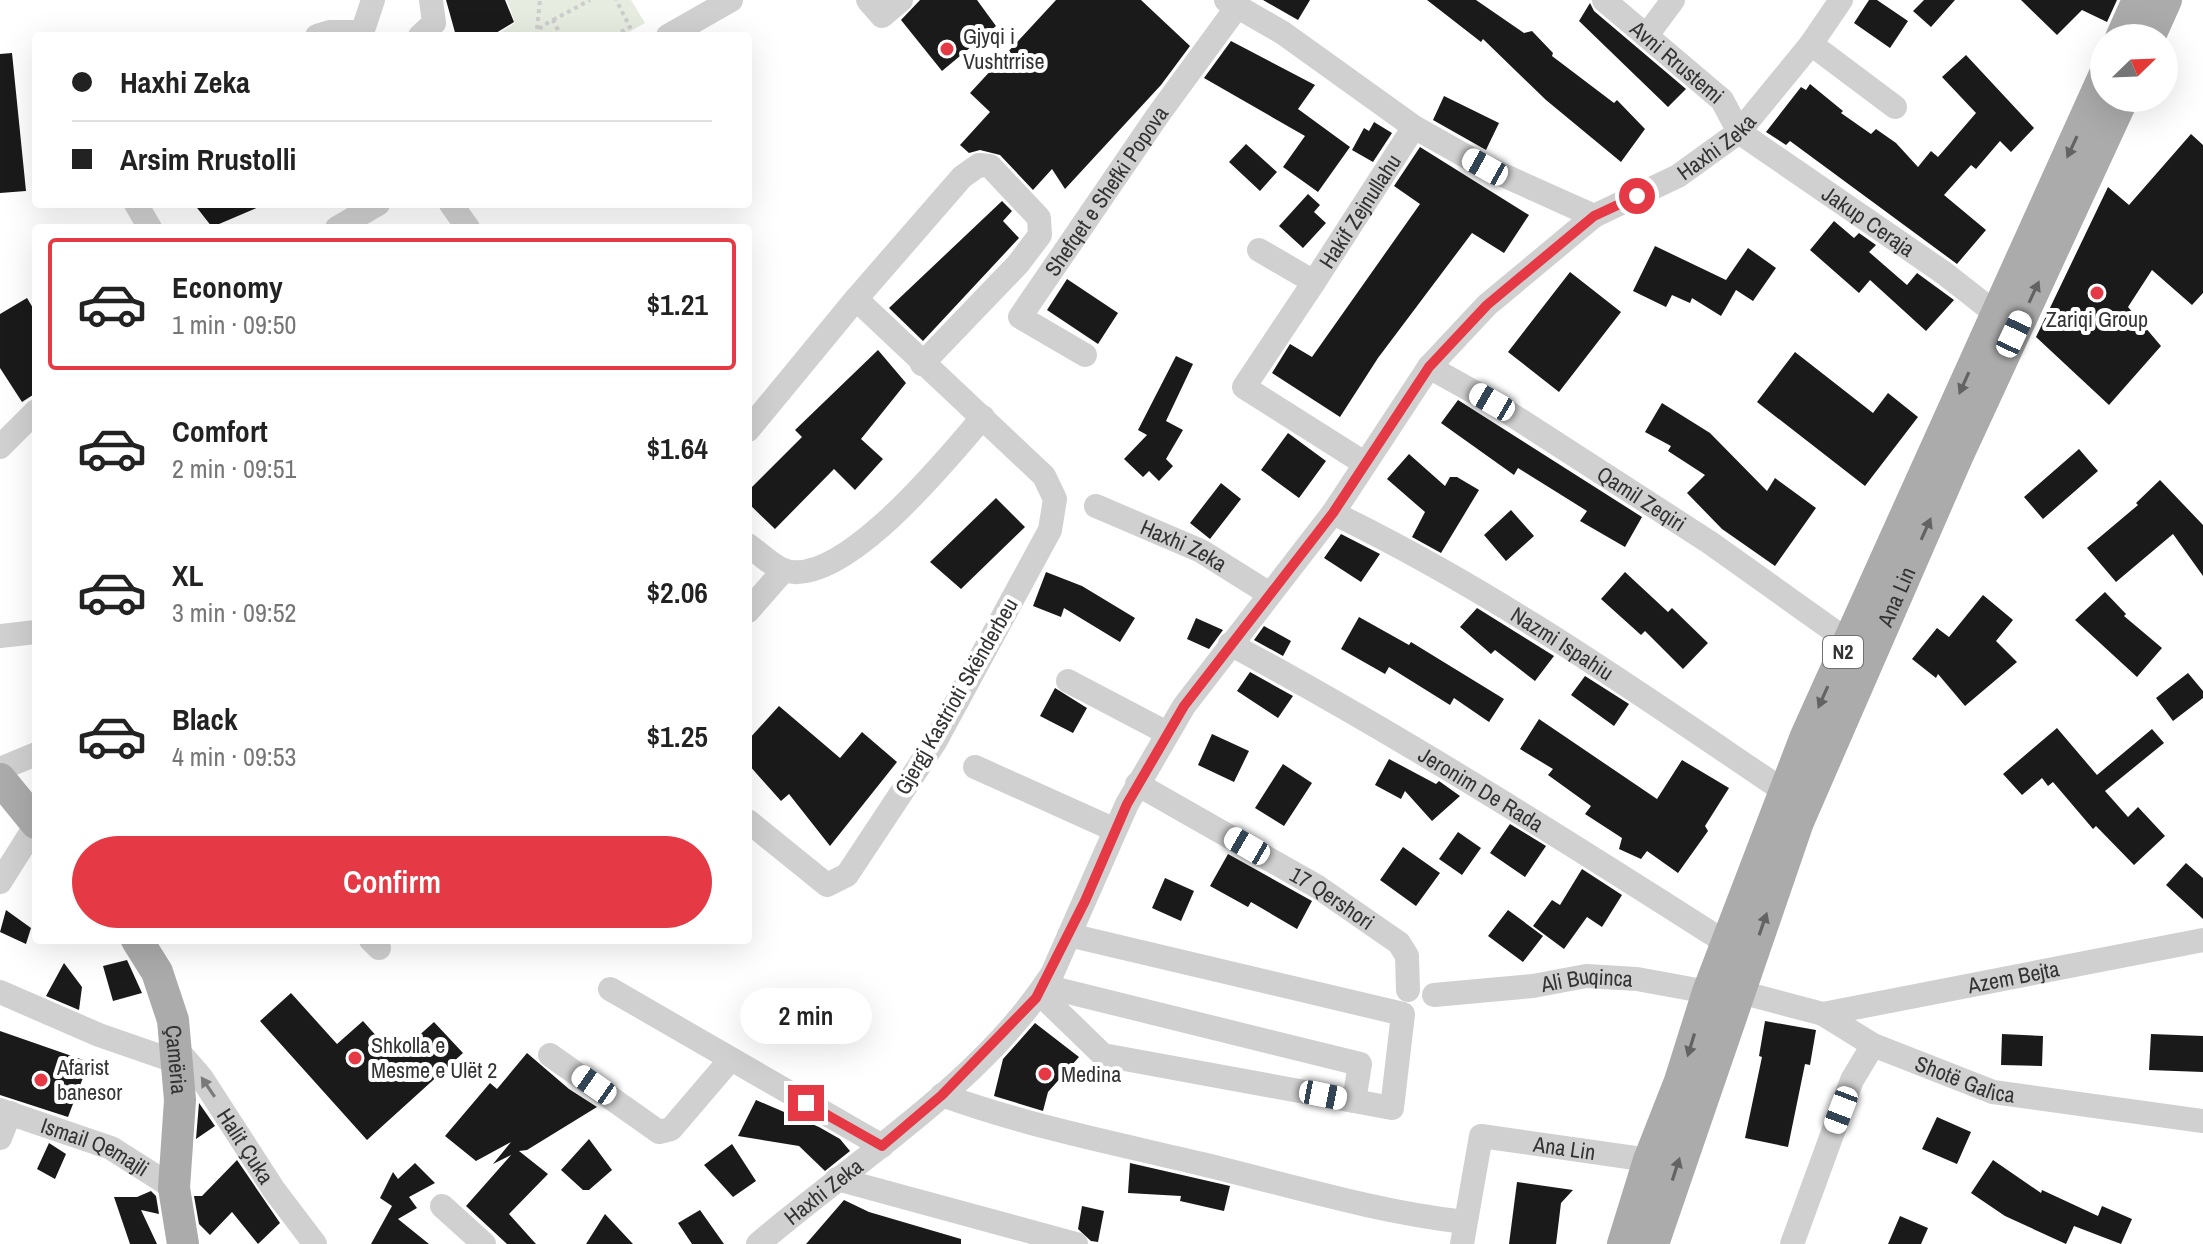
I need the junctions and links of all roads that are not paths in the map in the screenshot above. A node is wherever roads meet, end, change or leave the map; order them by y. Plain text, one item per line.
1 (373, 0) edge
2 (431, 0) edge
3 (731, 0) edge
4 (868, 0) edge
5 (901, 0) edge
6 (1604, 0) edge
7 (1673, 0) edge
8 (1841, 0) edge
9 (2138, 0) edge
10 (2166, 0) edge
11 (1232, 4) edge
12 (2127, 24) edge
13 (2155, 24) edge
14 (362, 32) edge
15 (424, 32) edge
16 (675, 32) edge
17 (1647, 35) junction
18 (1811, 44) junction
19 (2090, 106) edge
20 (1895, 107) dead end
21 (2117, 112) edge
22 (1414, 127) junction
23 (1739, 132) junction
24 (371, 208) edge
25 (1594, 216) junction
26 (344, 224) edge
27 (1259, 250) dead end
28 (1314, 282) junction
29 (856, 299) junction
30 (1995, 313) junction
31 (1085, 355) dead end
32 (922, 364) junction
33 (1429, 367) junction
34 (32, 414) edge
35 (983, 417) junction
36 (752, 425) edge
37 (4, 432) edge
38 (1364, 463) junction
39 (1096, 506) dead end
40 (1333, 513) junction
41 (752, 548) edge
42 (784, 570) junction
43 (1268, 593) junction
44 (752, 606) edge
45 (32, 632) edge
46 (0, 636) edge
47 (1848, 641) junction
48 (1230, 644) junction
49 (1068, 681) dead end
50 (1167, 733) junction
51 (32, 756) edge
52 (975, 767) dead end
53 (0, 769) edge
54 (0, 779) edge
55 (1137, 784) junction
56 (1784, 791) junction
57 (32, 819) edge
58 (752, 824) edge
59 (32, 830) edge
60 (1115, 830) junction
61 (0, 882) edge
62 (1069, 935) junction
63 (2203, 940) edge
64 (140, 944) edge
65 (1728, 944) junction
66 (610, 989) dead end
67 (1042, 990) junction
68 (1408, 990) dead end
69 (0, 992) edge
70 (1724, 992) junction
71 (1434, 995) dead end
72 (1823, 1014) junction
73 (1272, 1042) junction
74 (1873, 1045) junction
75 (176, 1054) junction
76 (550, 1055) dead end
77 (730, 1060) junction
78 (1360, 1064) junction
79 (1398, 1073) junction
80 (1262, 1083) junction
81 (942, 1095) junction
82 (1354, 1101) junction
83 (5, 1112) edge
84 (2203, 1121) edge
85 (0, 1138) edge
86 (882, 1146) junction
87 (1649, 1160) junction
88 (837, 1179) junction
89 (174, 1188) junction
90 (442, 1206) dead end
91 (1464, 1233) edge
92 (183, 1244) edge
93 (315, 1244) edge
94 (484, 1244) edge
95 (758, 1244) edge
96 (1076, 1244) edge
97 (1623, 1244) edge
98 (1653, 1244) edge
99 (1792, 1244) edge

1 - 14 street
2 - 15 street
3 - 16 street
4 - 5 street
6 - 17 street, Avni Rrustemi
7 - 17 street
8 - 18 street, Haxhi Zeka
9 - 12 main road
10 - 13 main road
11 - 22 street
11 - 31 street, Shefqet e Shefki Popova
17 - 23 street, Avni Rrustemi
18 - 20 street
18 - 23 street, Haxhi Zeka
19 -> 30 main road, Ana Lin / N2
70 -> 21 main road, Ana Lin / N2
22 - 25 street
22 - 28 street, Hakif Zejnullahu
23 - 25 street, Haxhi Zeka
23 - 30 street, Jakup Ceraja
24 - 26 street
25 - 33 street, Haxhi Zeka
27 - 28 street, Hakif Zejnullahu
28 - 38 street
29 - 32 street, Gjergj Kastrioti Skënderbeu
29 - 32 street
29 - 36 street
30 -> 47 main road, Ana Lin / N2
32 - 35 street, Gjergj Kastrioti Skënderbeu
33 - 38 street, Haxhi Zeka
33 - 47 street, Qamil Zeqiri
34 - 37 street
35 - 42 street
35 - 58 street, Gjergj Kastrioti Skënderbeu
38 - 40 street, Haxhi Zeka
39 - 43 street, Haxhi Zeka
40 - 43 street, Haxhi Zeka
40 - 56 street, Nazmi Ispahiu
41 - 42 street
42 - 44 street
43 - 48 street, Haxhi Zeka
45 - 46 street
47 -> 56 main road, Ana Lin / N2
48 - 50 street, Haxhi Zeka
48 - 65 street, Jeronim De Rada
49 - 50 street
50 - 55 street, Haxhi Zeka
51 - 53 street
52 - 60 street
54 - 57 main road
55 - 60 street, Haxhi Zeka
55 - 68 street, 17 Qershori
56 - 65 main road, Ana Lin / N2
59 - 61 street
60 - 62 street, Haxhi Zeka
62 - 67 street, Haxhi Zeka
62 - 79 street
63 - 72 street, Azem Bejta
64 - 75 main road, Çamëria
65 - 70 main road, Ana Lin / N2
66 - 77 street
67 - 73 street
67 - 80 street
67 - 81 street, Haxhi Zeka
69 - 75 street
70 - 71 street, Ali Buqinca
70 - 72 street, Shotë Galica
70 -> 87 main road, Ana Lin / N2
98 -> 70 main road, Ana Lin / N2
72 - 74 street, Shotë Galica
73 - 78 street
73 - 80 street
74 - 84 street, Shotë Galica
74 - 99 street
75 - 89 main road, Çamëria
93 -> 75 street, Halit Çuka
76 - 77 street
77 - 86 street
78 - 79 street
78 - 82 street
79 - 82 street
80 - 82 street
81 - 86 street, Haxhi Zeka
81 - 91 street
83 - 85 street, Ismail Qemajli
83 - 89 street, Ismail Qemajli
86 - 88 street, Haxhi Zeka
87 - 91 street, Ana Lin
87 - 97 main road, Ana Lin / N2
88 - 95 street, Haxhi Zeka
88 - 96 street
89 - 92 main road, Çamëria
90 - 94 street

